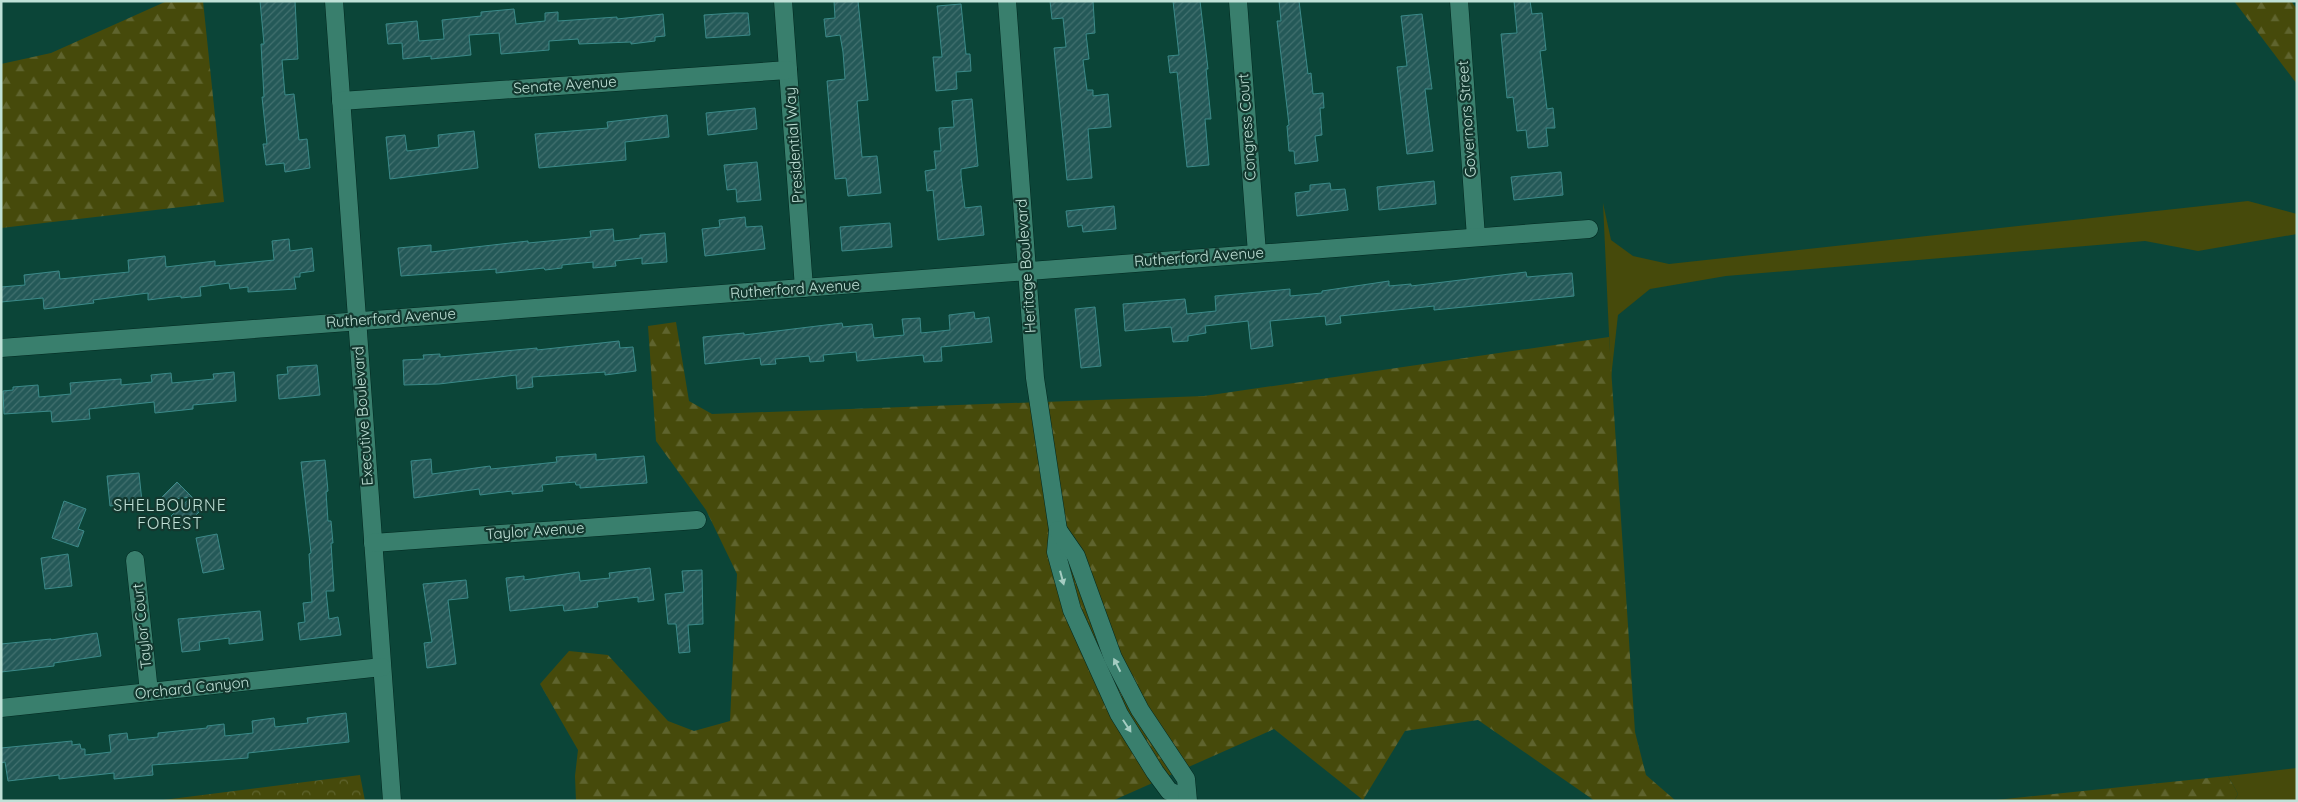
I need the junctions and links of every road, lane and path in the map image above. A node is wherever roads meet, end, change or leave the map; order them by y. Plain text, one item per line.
1 (334, 1) edge
2 (783, 1) edge
3 (1007, 1) edge
4 (1238, 1) edge
5 (1459, 1) edge
6 (788, 70) junction
7 (341, 101) junction
8 (1589, 229) dead end
9 (1476, 237) junction
10 (1257, 253) junction
11 (1026, 271) junction
12 (804, 288) junction
13 (356, 321) junction
14 (1, 348) edge
15 (698, 520) dead end
16 (373, 543) junction
17 (135, 560) dead end
18 (382, 667) junction
19 (149, 692) junction
20 (1, 708) edge
21 (1188, 800) edge
22 (392, 801) edge

1 - 7 street, Executive Boulevard
2 - 6 street, Presidential Way
3 - 11 street, Heritage Boulevard
4 - 10 street, Congress Court
5 - 9 street, Governors Street
6 - 7 street, Senate Avenue
6 - 12 street, Presidential Way
7 - 13 street, Executive Boulevard
8 - 9 street, Rutherford Avenue
9 - 10 street, Rutherford Avenue
10 - 11 street, Rutherford Avenue
11 - 12 street, Rutherford Avenue
11 - 21 street, Heritage Boulevard
12 - 13 street, Rutherford Avenue
13 - 14 street, Rutherford Avenue
13 - 16 street, Executive Boulevard
15 - 16 street, Taylor Avenue
16 - 18 street, Executive Boulevard
17 - 19 street, Taylor Court
18 - 19 street, Orchard Canyon
18 - 22 street, Executive Boulevard
19 - 20 street, Orchard Canyon

